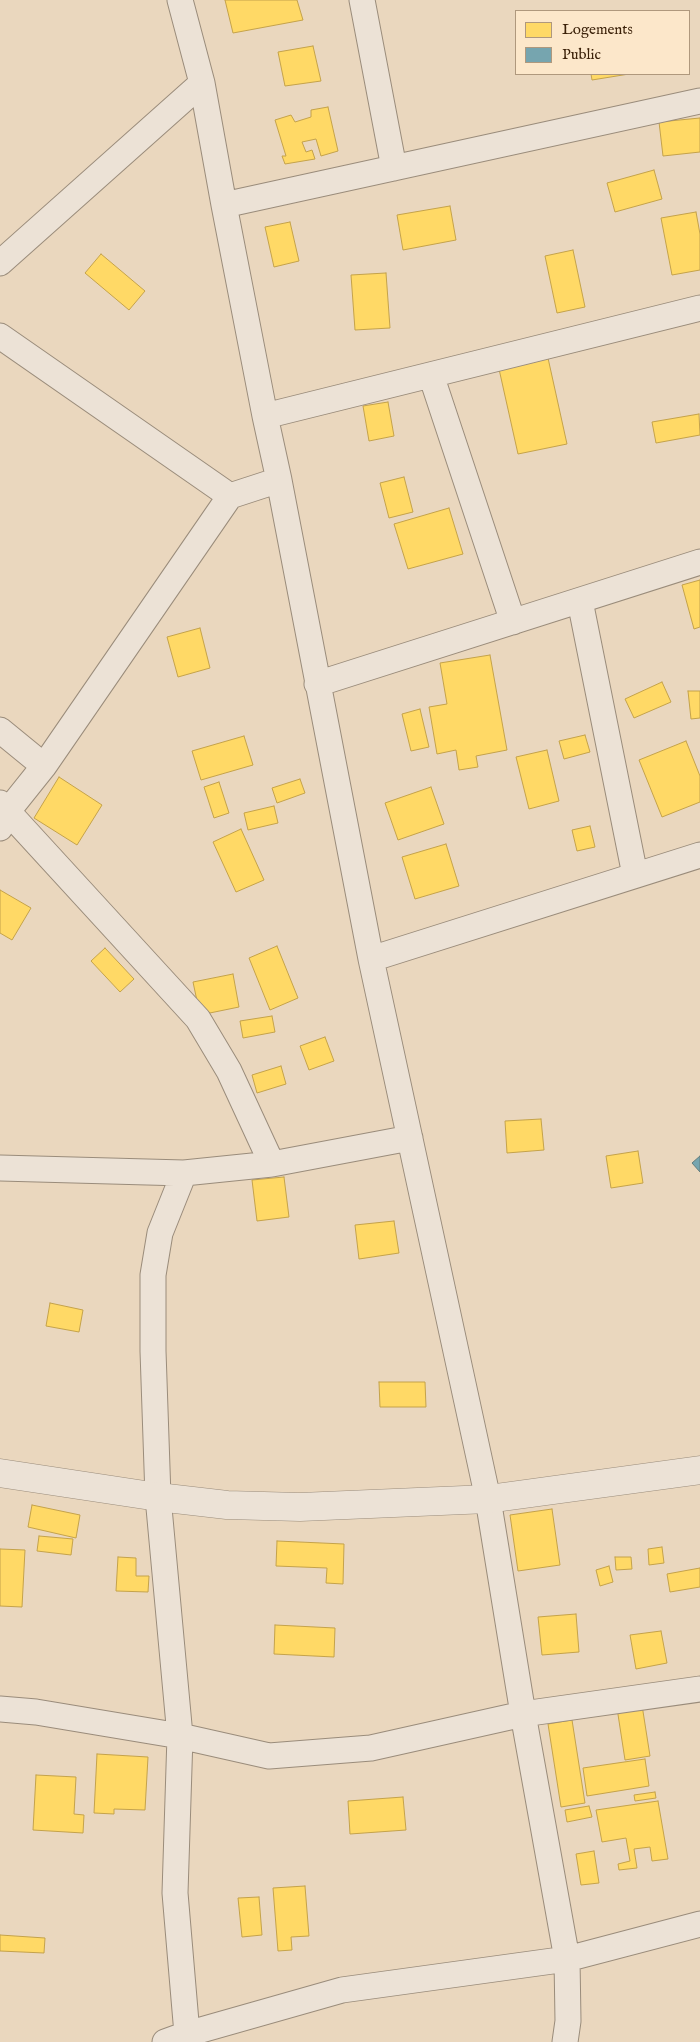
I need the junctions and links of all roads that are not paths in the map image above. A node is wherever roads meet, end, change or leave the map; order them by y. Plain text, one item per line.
1 (180, 0) edge
2 (362, 0) edge
3 (202, 83) junction
4 (700, 101) edge
5 (394, 168) junction
6 (224, 205) junction
7 (0, 264) edge
8 (700, 308) edge
9 (0, 336) edge
10 (430, 375) junction
11 (265, 416) junction
12 (279, 480) junction
13 (230, 496) junction
14 (700, 562) edge
15 (580, 601) junction
16 (513, 622) junction
17 (317, 684) junction
18 (0, 730) edge
19 (44, 766) junction
20 (3, 814) edge
21 (700, 854) edge
22 (635, 875) junction
23 (371, 958) junction
24 (410, 1138) junction
25 (272, 1164) junction
26 (0, 1168) edge
27 (184, 1173) junction
28 (700, 1470) edge
29 (0, 1473) edge
30 (158, 1497) junction
31 (488, 1499) junction
32 (700, 1689) edge
33 (0, 1709) edge
34 (522, 1714) junction
35 (180, 1736) junction
36 (700, 1924) edge
37 (567, 1959) junction
38 (179, 2039) edge
39 (565, 2042) edge

1 - 3 street
2 - 5 street
3 - 6 street
3 - 7 street
4 - 5 street
5 - 6 street
6 - 11 street
8 - 10 street
9 - 13 street
10 - 11 street
10 - 16 street
11 - 12 street
12 - 13 street
12 - 17 street
13 - 19 street
14 - 15 street
15 - 16 street
15 - 22 street
16 - 17 street
17 - 23 street
18 - 19 street
19 - 20 street
20 - 25 street
21 - 22 street
22 - 23 street
23 - 24 street
24 - 25 street
24 - 31 street
25 - 27 street
26 - 27 street
27 - 30 street
28 - 31 street
29 - 30 street
30 - 31 street
30 - 35 street
31 - 34 street
32 - 34 street
33 - 35 street
34 - 35 street
34 - 37 street
35 - 38 street
36 - 37 street
37 - 38 street
37 - 39 street

